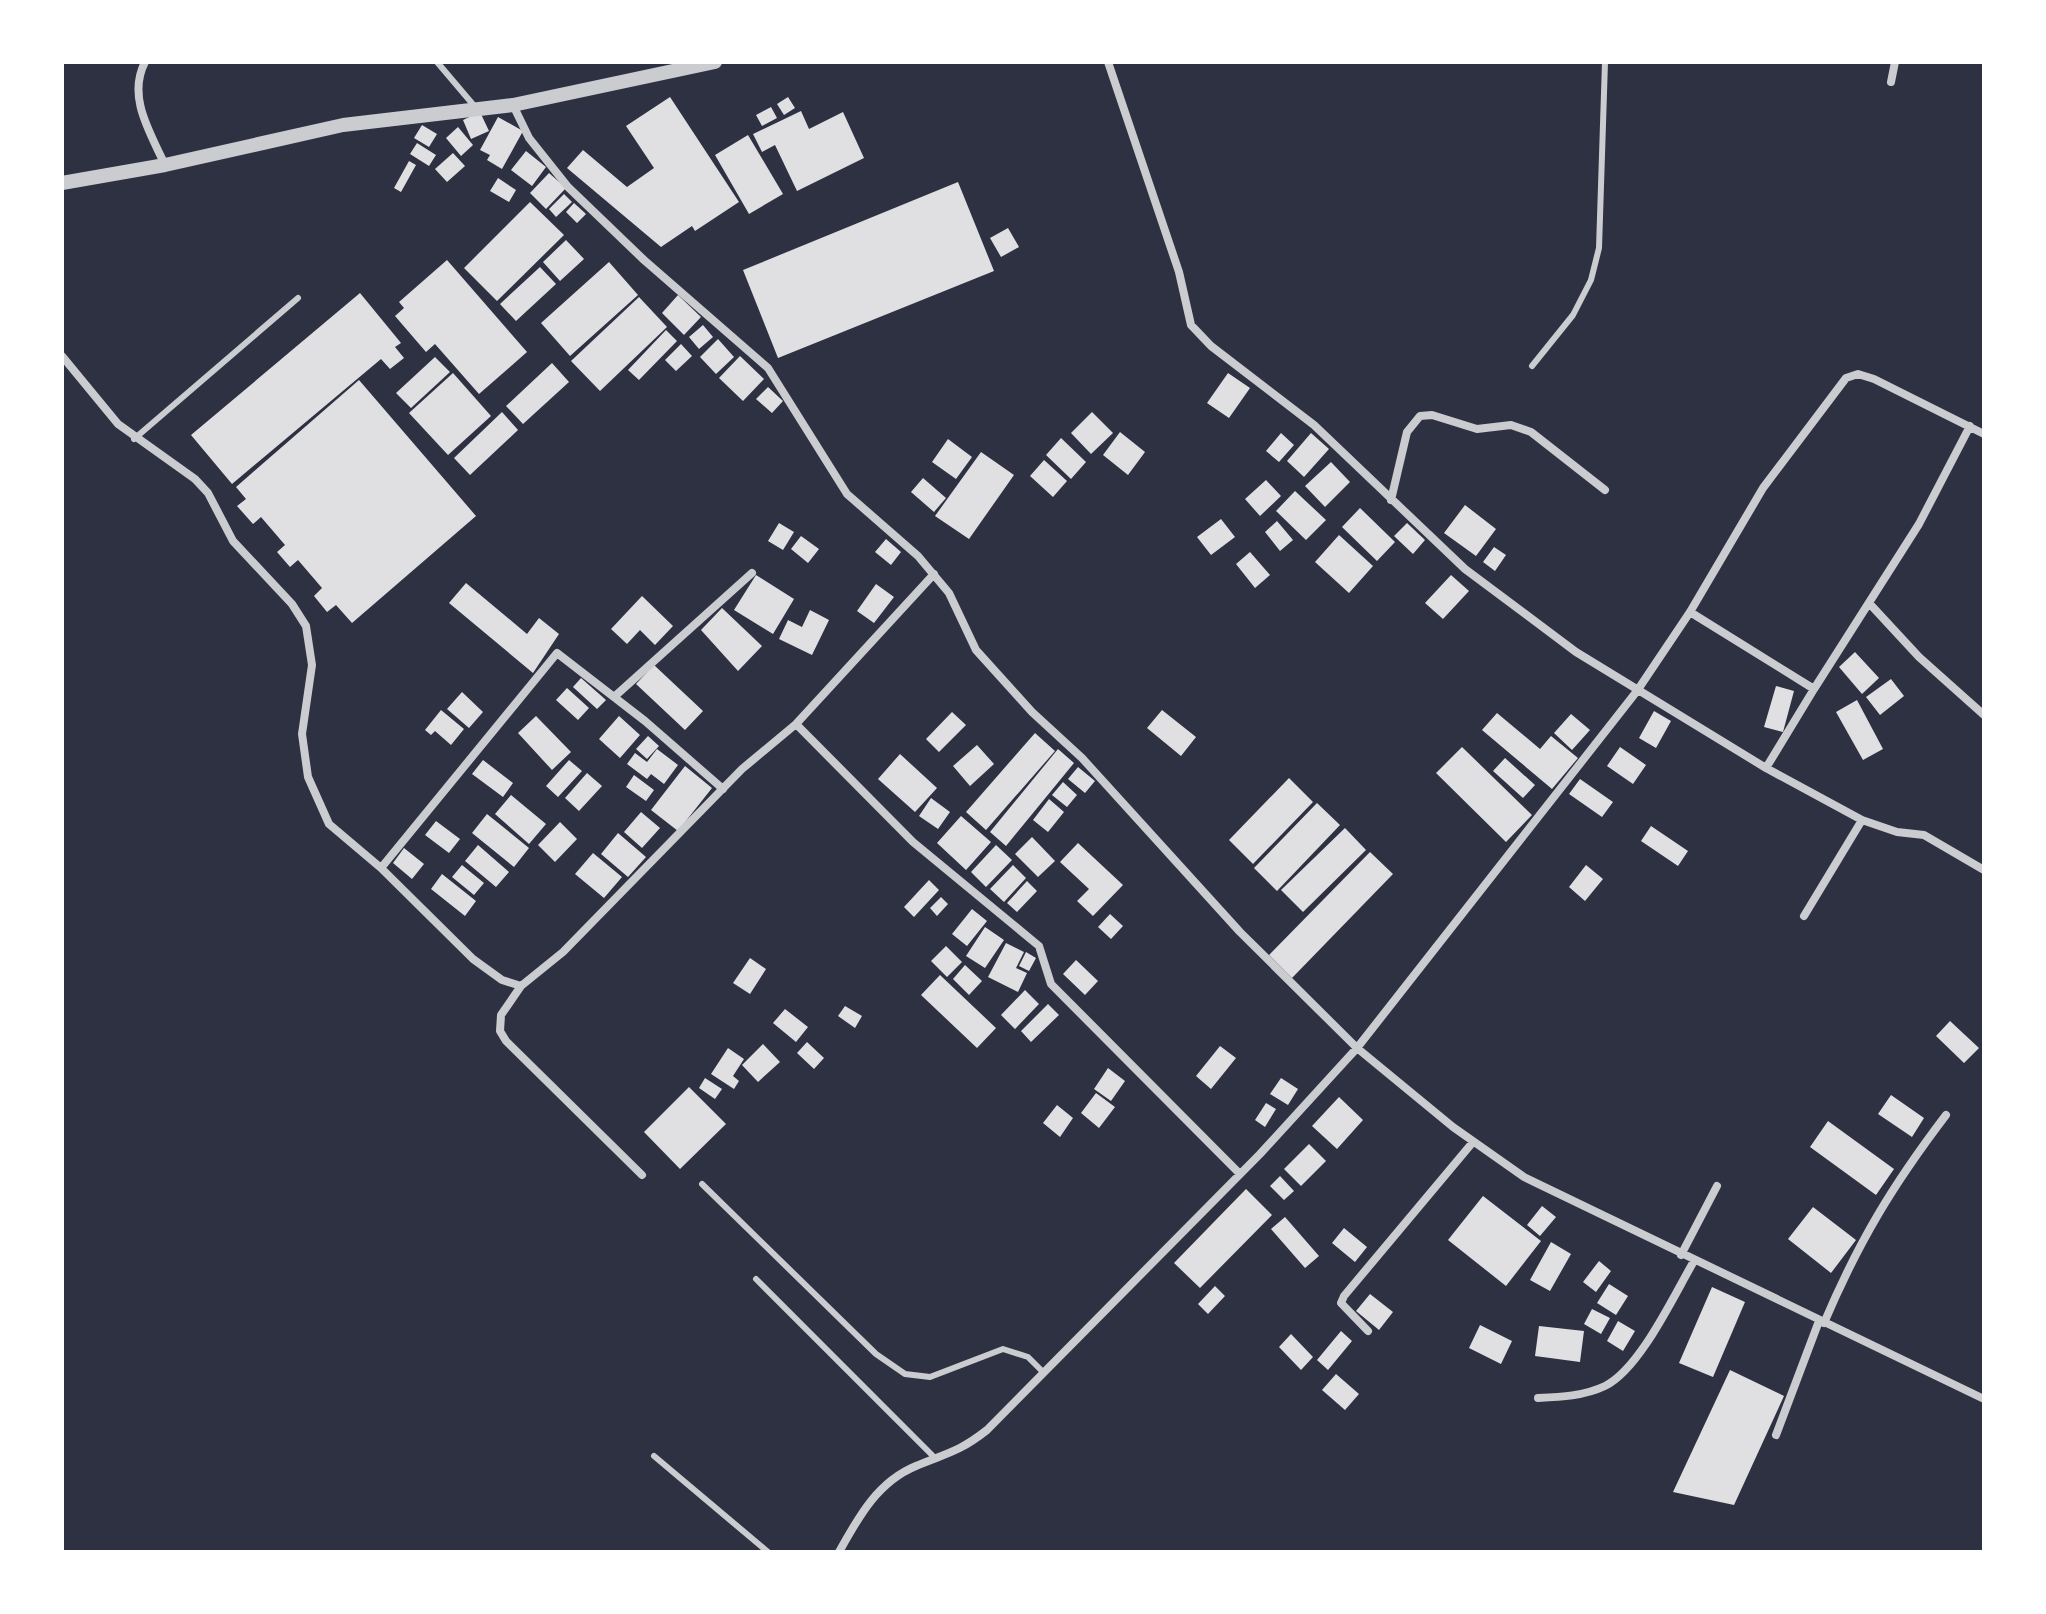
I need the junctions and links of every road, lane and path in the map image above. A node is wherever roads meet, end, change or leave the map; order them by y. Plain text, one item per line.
1 (145, 62) edge
2 (437, 62) edge
3 (715, 62) edge
4 (1108, 62) edge
5 (1605, 62) edge
6 (1895, 62) edge
7 (1891, 82) dead end
8 (513, 105) junction
9 (476, 108) junction
10 (165, 165) junction
11 (62, 183) edge
12 (298, 298) dead end
13 (62, 356) edge
14 (1532, 366) dead end
15 (1970, 426) junction
16 (1984, 434) edge
17 (134, 439) junction
18 (1605, 490) dead end
19 (1391, 500) junction
20 (752, 573) dead end
21 (934, 574) junction
22 (1869, 603) junction
23 (1690, 612) junction
24 (1814, 689) junction
25 (1637, 691) junction
26 (614, 697) junction
27 (1984, 715) edge
28 (796, 724) junction
29 (1766, 768) junction
30 (723, 789) junction
31 (1862, 820) junction
32 (381, 868) junction
33 (1984, 870) edge
34 (1804, 916) dead end
35 (521, 986) junction
36 (1357, 1048) junction
37 (1946, 1115) dead end
38 (1473, 1142) junction
39 (1240, 1174) junction
40 (642, 1175) dead end
41 (702, 1184) dead end
42 (1717, 1186) dead end
43 (1681, 1255) junction
44 (1694, 1261) junction
45 (756, 1279) dead end
46 (1822, 1322) junction
47 (1368, 1331) dead end
48 (1043, 1372) junction
49 (1538, 1398) dead end
50 (1984, 1399) edge
51 (1776, 1435) dead end
52 (654, 1456) dead end
53 (936, 1459) junction
54 (768, 1552) edge
55 (839, 1552) edge

1 - 10 street
2 - 9 lane
3 - 8 street
4 - 19 street
5 - 14 lane
6 - 7 street
8 - 9 street
8 - 21 street
9 - 10 street
10 - 11 street
12 - 17 lane
13 - 17 street
15 - 16 street
15 - 22 street
15 - 23 street
17 - 32 street
18 - 19 street
19 - 25 street
20 - 26 street
21 - 28 street
21 - 36 street
22 - 24 street
22 - 27 street
23 - 24 street
23 - 25 street
24 - 29 street
25 - 29 street
25 - 36 street
26 - 30 street
26 - 32 street
28 - 30 street
28 - 39 street
29 - 31 street
30 - 35 street
31 - 33 street
31 - 34 street
32 - 35 street
35 - 40 street
36 - 38 street
36 - 39 street
37 - 46 street
38 - 43 street
38 - 47 street
39 - 48 street
41 - 48 lane
42 - 43 street
43 - 44 street
44 - 46 street
44 - 49 street
45 - 53 lane
46 - 50 street
46 - 51 street
48 - 53 street
52 - 54 lane
53 - 55 street

